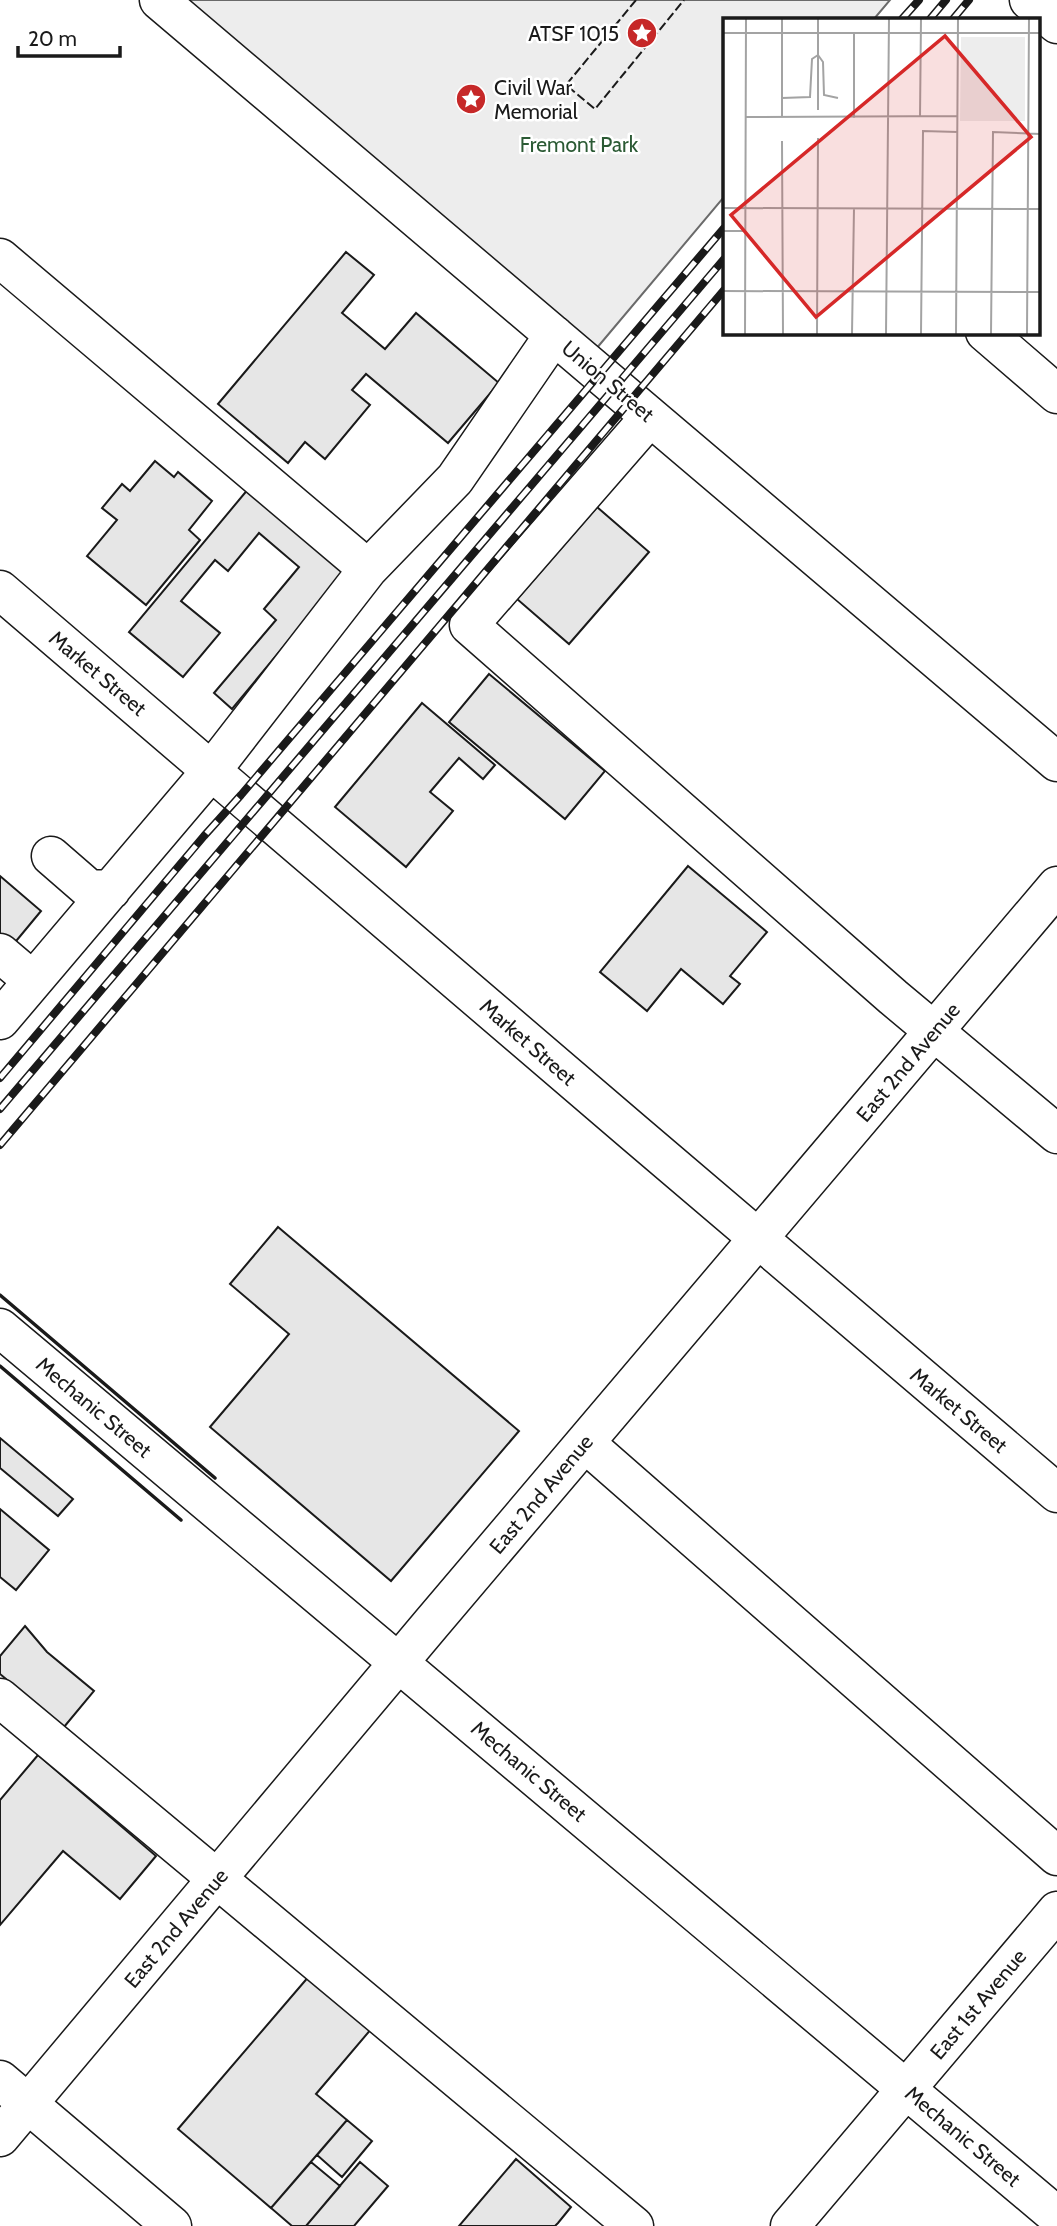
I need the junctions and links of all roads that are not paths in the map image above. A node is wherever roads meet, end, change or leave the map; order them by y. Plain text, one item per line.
1 (159, 0) edge
2 (1027, 0) edge
3 (1009, 18) edge
4 (1057, 24) edge
5 (0, 258) edge
6 (987, 334) edge
7 (554, 335) junction
8 (1057, 394) edge
9 (650, 417) junction
10 (368, 569) junction
11 (0, 590) edge
12 (1057, 762) edge
13 (212, 770) junction
14 (51, 856) dead end
15 (1057, 886) edge
16 (111, 890) junction
17 (0, 953) edge
18 (33, 981) junction
19 (0, 1020) edge
20 (935, 1031) junction
21 (1057, 1134) edge
22 (757, 1239) junction
23 (0, 1328) edge
24 (584, 1443) junction
25 (1057, 1493) edge
26 (400, 1662) junction
27 (0, 1698) edge
28 (1057, 1856) edge
29 (217, 1879) junction
30 (1057, 1911) edge
31 (906, 2088) junction
32 (14, 2092) edge
33 (0, 2137) edge
34 (1057, 2216) edge
35 (168, 2225) edge
36 (634, 2226) edge
37 (790, 2226) edge

1 - 7 street, Union Street
2 - 3 street
2 - 4 street
5 - 10 street
6 - 8 street
7 - 9 street, Union Street
7 - 10 street
9 - 12 street, Union Street
9 - 20 street
10 - 13 street
11 - 13 street, Market Street
13 - 16 street
13 - 22 street, Market Street
14 - 16 street
15 - 20 street, East 2nd Avenue
16 - 18 street
17 - 18 street
18 - 19 street
20 - 21 street
20 - 22 street, East 2nd Avenue
22 - 24 street, East 2nd Avenue
22 - 25 street, Market Street
23 - 26 street, Mechanic Street
24 - 26 street, East 2nd Avenue
24 - 28 street
26 - 29 street, East 2nd Avenue
26 - 31 street, Mechanic Street
27 - 29 street
29 - 32 street, East 2nd Avenue
29 - 36 street
30 - 31 street, East 1st Avenue
31 - 34 street, Mechanic Street
31 - 37 street, East 1st Avenue
32 - 33 street, East 2nd Avenue
32 - 35 street

